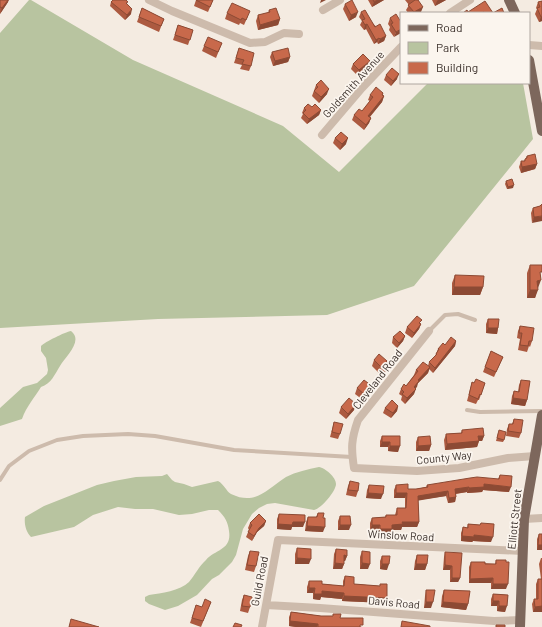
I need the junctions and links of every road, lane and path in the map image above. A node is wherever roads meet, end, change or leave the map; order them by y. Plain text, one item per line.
1 (149, 0) edge
2 (340, 0) edge
3 (470, 0) edge
4 (510, 0) edge
5 (323, 10) dead end
6 (452, 12) edge
7 (515, 12) edge
8 (299, 34) dead end
9 (530, 45) edge
10 (542, 46) edge
11 (400, 48) edge
12 (530, 66) edge
13 (542, 132) edge
14 (322, 136) dead end
15 (475, 320) dead end
16 (429, 332) joint
17 (467, 410) dead end
18 (542, 410) edge
19 (542, 416) edge
20 (535, 456) junction
21 (353, 457) junction
22 (354, 468) joint
23 (0, 480) edge
24 (542, 518) edge
25 (524, 519) junction
26 (278, 540) joint
27 (522, 552) junction
28 (266, 605) junction
29 (520, 623) edge
30 (262, 627) edge

1 - 8 street
2 - 5 street
3 - 6 street
4 - 7 main road
9 - 10 street
11 - 14 street, Goldsmith Avenue
12 - 13 main road
15 - 16 lane
16 - 21 street, Cleveland Road
17 - 18 lane
19 - 20 main road, Elliott Street
20 - 22 street, County Way
20 - 25 main road, Elliott Street
21 - 22 street, Cleveland Road
21 - 23 lane
24 - 25 street
25 - 27 main road, Elliott Street
26 - 27 street, Winslow Road
26 - 28 street, Guild Road
27 - 29 main road, Elliott Street
28 - 29 street, Davis Road
28 - 30 street, Guild Road

